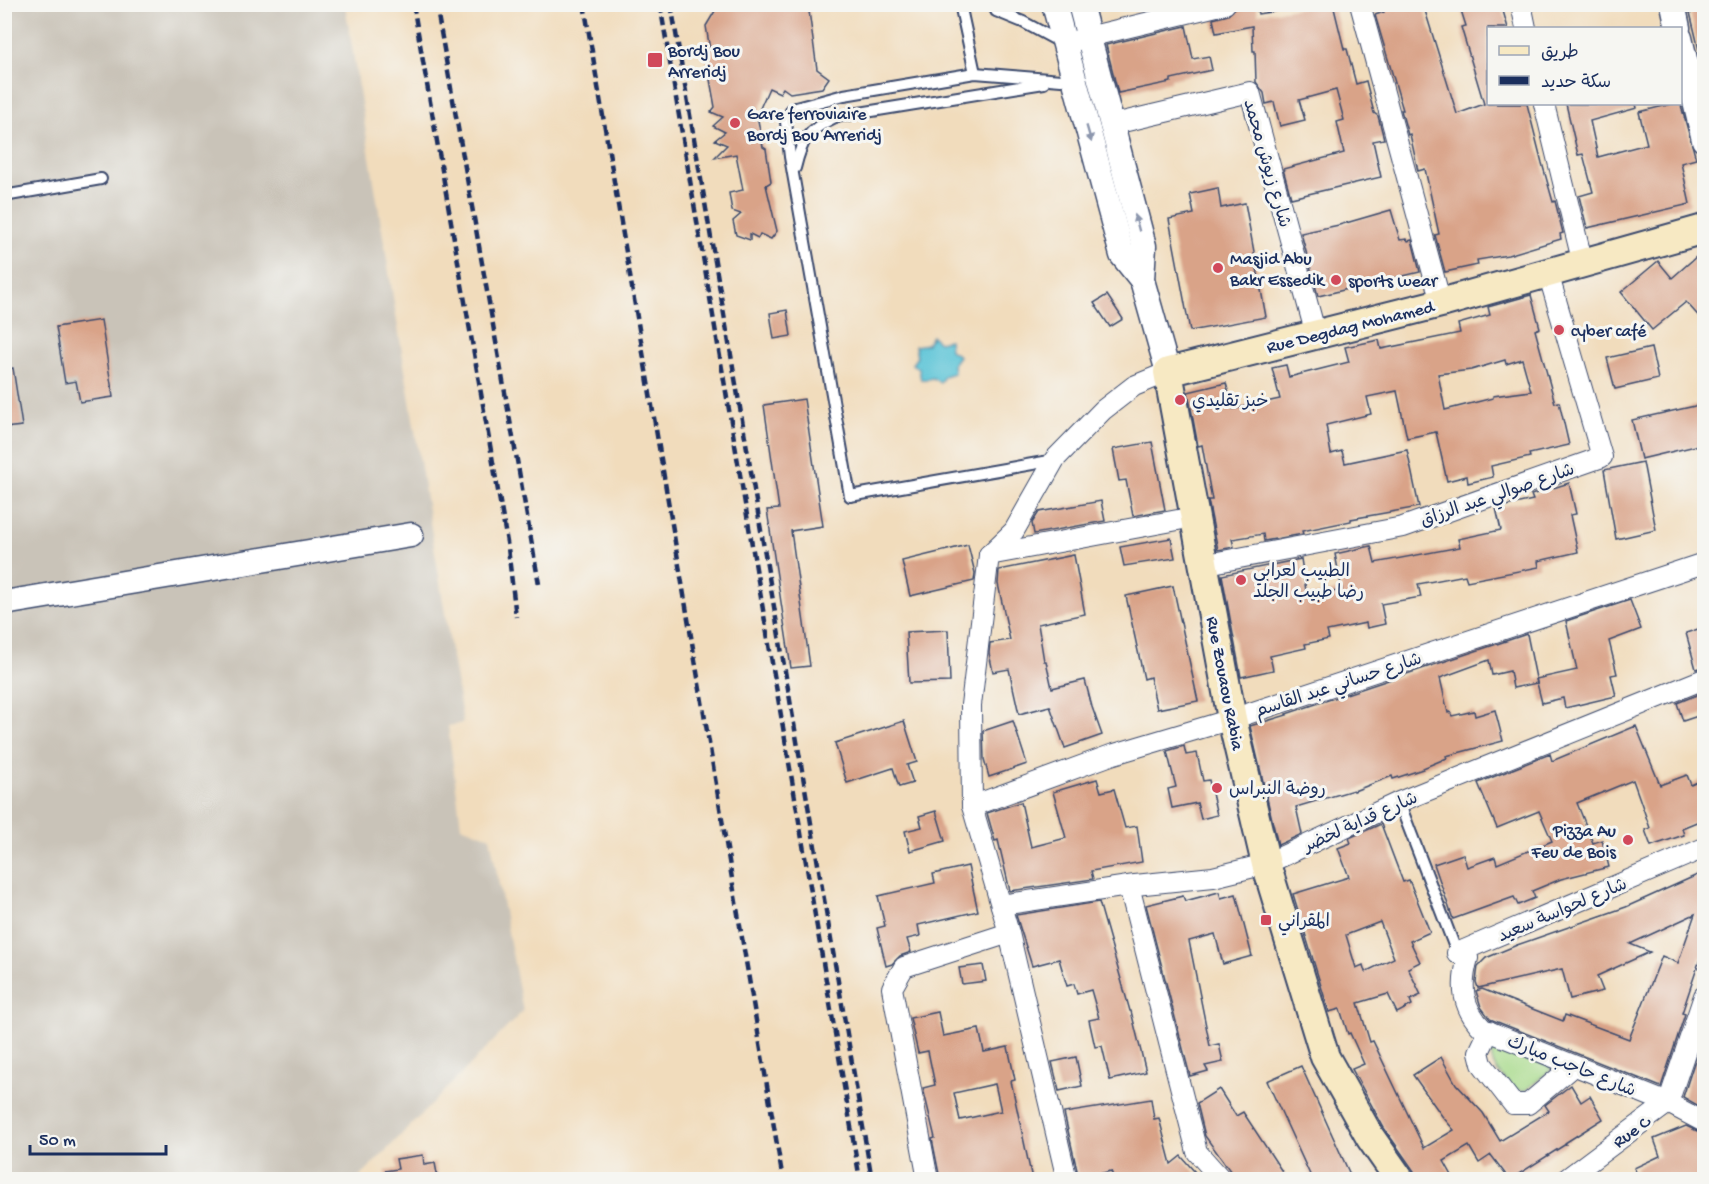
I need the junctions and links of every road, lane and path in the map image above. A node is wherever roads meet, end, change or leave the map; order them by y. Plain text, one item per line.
1 (960, 4) edge
2 (994, 4) edge
3 (1054, 4) edge
4 (1080, 4) edge
5 (1225, 4) edge
6 (1360, 4) edge
7 (1521, 4) edge
8 (1673, 4) edge
9 (1526, 27) edge
10 (1678, 27) edge
11 (1088, 37) junction
12 (1064, 44) junction
13 (1682, 46) edge
14 (975, 73) junction
15 (1097, 73) junction
16 (1067, 79) junction
17 (1544, 105) edge
18 (1110, 125) junction
19 (1704, 140) edge
20 (793, 174) junction
21 (101, 179) dead end
22 (4, 196) edge
23 (1704, 229) edge
24 (1583, 264) junction
25 (1548, 273) junction
26 (1142, 280) junction
27 (1441, 303) junction
28 (1316, 335) junction
29 (1168, 372) junction
30 (1056, 459) junction
31 (1194, 517) junction
32 (411, 535) dead end
33 (989, 555) junction
34 (1704, 563) edge
35 (1202, 565) junction
36 (4, 603) edge
37 (1704, 680) edge
38 (1232, 719) junction
39 (1399, 802) junction
40 (972, 806) junction
41 (1704, 848) edge
42 (1266, 864) junction
43 (1129, 886) junction
44 (1001, 905) junction
45 (1009, 933) junction
46 (1457, 953) junction
47 (1704, 996) edge
48 (1489, 1031) junction
49 (1573, 1066) junction
50 (1668, 1103) junction
51 (1704, 1122) edge
52 (928, 1179) edge
53 (1067, 1179) edge
54 (1222, 1179) edge
55 (1400, 1179) edge
56 (1565, 1179) edge

1 - 14 lane
2 - 12 lane
3 - 12 street
4 - 11 street
5 - 11 street
6 - 27 street
7 - 9 street
8 - 10 street
11 - 12 street
11 - 15 street
12 - 16 street
13 - 19 street
14 - 16 lane
14 - 20 lane
15 - 16 lane
15 - 18 street
16 - 20 lane
16 -> 26 street
17 - 24 street
26 -> 18 street
18 - 28 street, شارع زيوش محمد
20 - 30 lane
21 - 22 lane
23 - 24 main road, Rue Degdag Mohamed
24 - 25 main road, Rue Degdag Mohamed
25 - 27 main road, Rue Degdag Mohamed
25 - 35 street, شارع صوالي عبد الرزاق
26 - 29 street
27 - 28 main road, Rue Degdag Mohamed
28 - 29 main road, Rue Degdag Mohamed
29 - 30 street
29 - 31 main road, Rue Zouaou Rabia
30 - 33 street
31 - 33 street
31 - 35 main road, Rue Zouaou Rabia
32 - 36 street
33 - 40 street
34 - 38 street, شارع حساني عبد القاسم
35 - 38 main road, Rue Zouaou Rabia
37 - 39 street, شارع قداية لخضر
38 - 40 street, شارع حساني عبد القاسم
38 - 42 main road, Rue Zouaou Rabia
39 - 42 street, شارع قداية لخضر
39 - 46 lane
40 - 44 street
41 - 46 street, شارع لحواسة سعيد
42 - 43 street, شارع قداية لخضر
42 - 55 main road, Rue Zouaou Rabia
43 - 44 street, شارع قداية لخضر
43 - 54 street
44 - 45 street
45 - 52 street
45 - 53 street
46 - 48 street, شارع حاجب مبارك
47 - 50 street
48 - 49 street, شارع حاجب مبارك
48 - 49 street
49 - 50 street, شارع حاجب مبارك
50 - 51 street, شارع حاجب مبارك
50 - 56 street, Rue C

